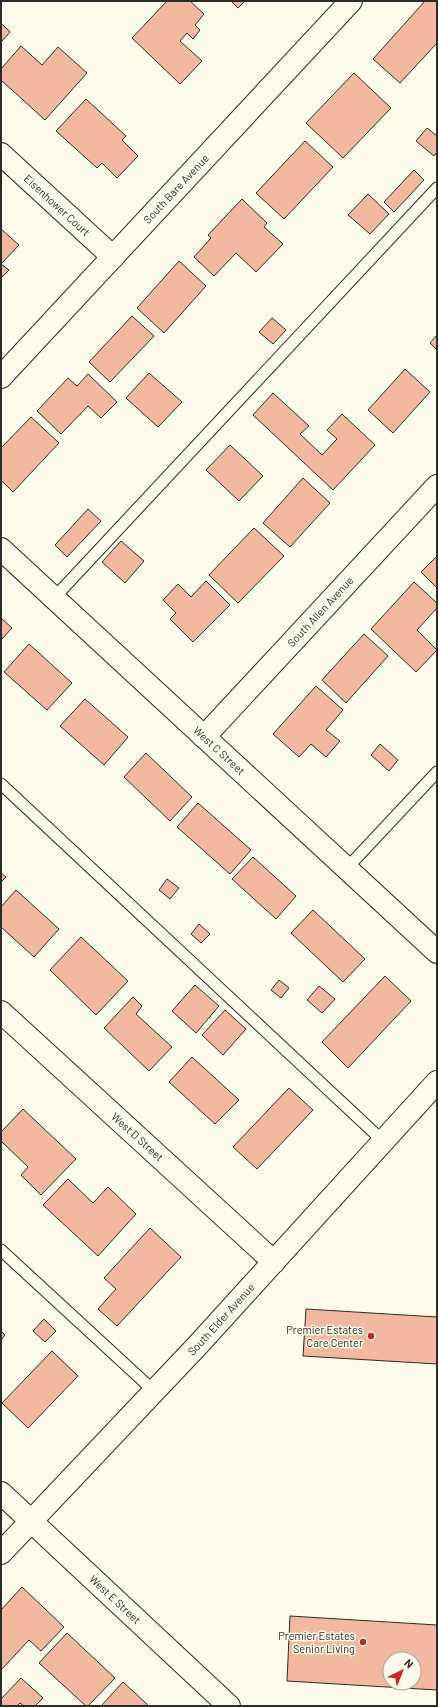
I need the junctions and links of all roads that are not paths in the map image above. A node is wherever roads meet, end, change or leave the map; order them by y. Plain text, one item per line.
1 (351, 1) edge
2 (1, 154) edge
3 (437, 188) edge
4 (113, 257) junction
5 (1, 377) edge
6 (437, 486) edge
7 (1, 549) edge
8 (54, 598) junction
9 (204, 737) junction
10 (437, 772) edge
11 (1, 784) edge
12 (347, 868) junction
13 (437, 952) edge
14 (1, 1012) edge
15 (437, 1082) edge
16 (383, 1141) junction
17 (1, 1250) edge
18 (274, 1262) junction
19 (154, 1391) junction
20 (1, 1493) edge
21 (31, 1520) junction
22 (1, 1553) edge
23 (229, 1706) edge

1 - 4 street, South Bare Avenue
2 - 4 street, Eisenhower Court
3 - 8 lane
4 - 5 street, South Bare Avenue
6 - 9 street, South Allen Avenue
7 - 8 street, West C Street
8 - 9 street, West C Street
9 - 12 street, West C Street
10 - 12 lane
11 - 16 lane
12 - 13 street, West C Street
14 - 18 street, West D Street
15 - 16 street, South Elder Avenue
16 - 18 street, South Elder Avenue
17 - 19 lane
18 - 19 street, South Elder Avenue
19 - 21 street, South Elder Avenue
20 - 21 street, West E Street
21 - 22 street, South Elder Avenue
21 - 23 street, West E Street

